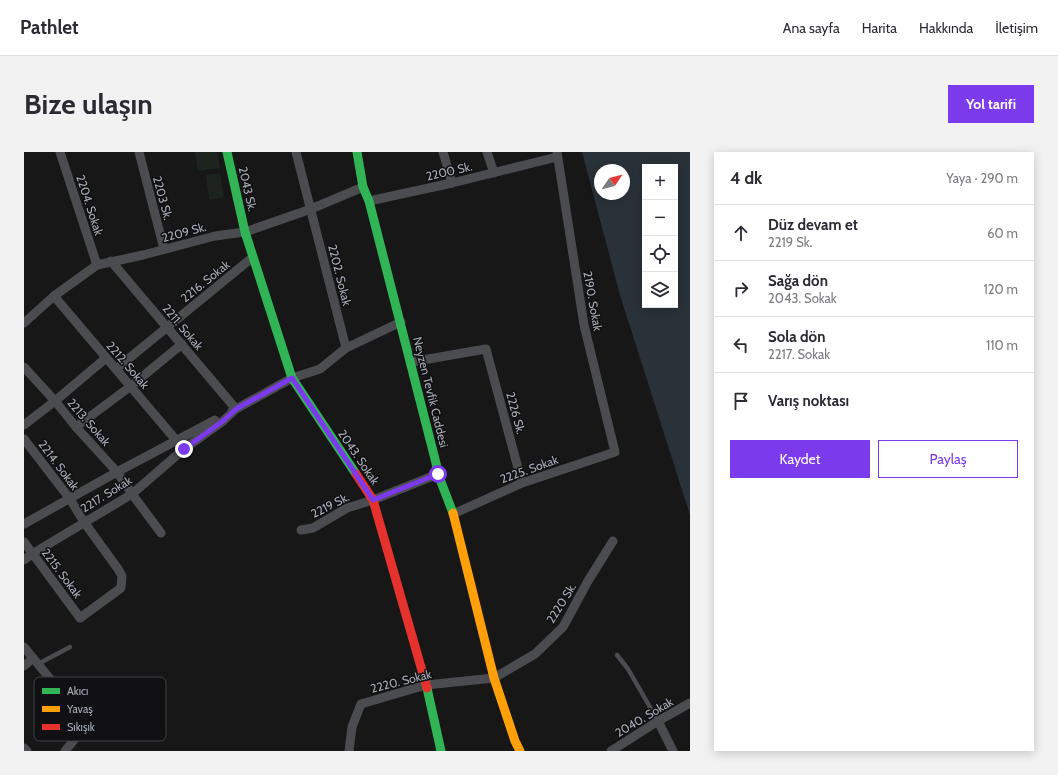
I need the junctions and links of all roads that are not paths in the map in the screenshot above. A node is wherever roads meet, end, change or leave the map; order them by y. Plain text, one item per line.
1 (60, 152) edge
2 (139, 152) edge
3 (227, 152) edge
4 (296, 152) edge
5 (357, 152) edge
6 (443, 152) edge
7 (488, 152) edge
8 (557, 155) edge
9 (494, 173) junction
10 (452, 183) junction
11 (363, 187) junction
12 (370, 200) junction
13 (311, 209) junction
14 (245, 232) junction
15 (164, 250) junction
16 (253, 257) junction
17 (111, 261) junction
18 (97, 265) junction
19 (54, 296) junction
20 (24, 322) edge
21 (401, 322) junction
22 (168, 328) junction
23 (182, 344) junction
24 (346, 348) junction
25 (106, 358) junction
26 (411, 362) junction
27 (24, 367) edge
28 (116, 369) junction
29 (292, 378) junction
30 (130, 386) junction
31 (55, 401) junction
32 (236, 409) junction
33 (24, 425) edge
34 (76, 427) junction
35 (24, 439) edge
36 (177, 441) junction
37 (184, 449) junction
38 (615, 452) joint
39 (117, 472) junction
40 (438, 474) junction
41 (522, 483) junction
42 (132, 494) junction
43 (70, 499) junction
44 (373, 500) junction
45 (453, 514) junction
46 (84, 522) junction
47 (24, 524) edge
48 (301, 530) dead end
49 (161, 533) dead end
50 (613, 541) dead end
51 (24, 542) edge
52 (32, 554) junction
53 (24, 560) edge
54 (80, 618) joint
55 (24, 647) edge
56 (70, 647) dead end
57 (618, 655) dead end
58 (36, 661) junction
59 (24, 666) edge
60 (49, 677) edge
61 (494, 678) junction
62 (426, 685) junction
63 (690, 703) edge
64 (658, 721) junction
65 (73, 741) edge
66 (24, 748) edge
67 (27, 751) edge
68 (65, 751) edge
69 (349, 751) edge
70 (440, 751) edge
71 (520, 751) edge
72 (611, 751) edge
73 (673, 751) edge

1 - 18 street, 2204. Sokak
2 - 15 street, 2203 Sk.
3 - 14 street, 2043 Sk.
4 - 13 street, 2202. Sokak
5 - 11 street, Neyzen Tevfik Caddesi
6 - 10 street
7 - 9 street
8 - 9 street, 2200 Sk.
8 - 38 street, 2190. Sokak
9 - 10 street, 2200 Sk.
10 - 12 street, 2200 Sk.
11 - 12 street, Neyzen Tevfik Caddesi
11 - 13 street, 2209 Sk.
12 - 21 street, Neyzen Tevfik Caddesi
13 - 14 street, 2209 Sk.
13 - 24 street, 2202. Sokak
14 - 15 street, 2209 Sk.
14 - 16 street, 2043. Sokak
15 - 17 street, 2209 Sk.
16 - 22 street, 2216. Sokak
16 - 29 street, 2043. Sokak
17 - 18 street, 2209 Sk.
17 - 22 street, 2211. Sokak
18 - 19 street, 2209 Sk.
19 - 20 street, 2209 Sk.
19 - 25 street, 2212. Sokak
21 - 24 street, 2217. Sokak
21 - 26 street, Neyzen Tevfik Caddesi
22 - 23 street, 2211. Sokak
22 - 28 street, 2216. Sokak
23 - 30 street
23 - 32 street, 2211. Sokak
24 - 29 street, 2217. Sokak
25 - 28 street, 2212. Sokak
25 - 31 street
26 - 40 street, Neyzen Tevfik Caddesi
26 - 41 street, 2226 Sk.
27 - 31 street, 2213. Sokak
28 - 30 street, 2212. Sokak
29 - 32 street, 2217. Sokak
29 - 44 street, 2043. Sokak
30 - 34 street
30 - 36 street, 2212. Sokak
31 - 33 street
31 - 34 street, 2213. Sokak
32 - 36 street
32 - 37 street, 2217. Sokak
34 - 39 street, 2213. Sokak
35 - 43 street, 2214. Sokak
36 - 37 street, 2212. Sokak
36 - 39 street
37 - 42 street, 2217. Sokak
38 - 41 street, 2225. Sokak
39 - 42 street, 2213. Sokak
39 - 43 street
40 - 44 street, 2219 Sk.
40 - 45 street, Neyzen Tevfik Caddesi
41 - 45 street, 2225. Sokak
42 - 46 street, 2217. Sokak
42 - 49 street, 2213. Sokak
43 - 46 street, 2214. Sokak
43 - 47 street
44 - 48 street, 2219 Sk.
44 - 62 street, 2043. Sokak
45 - 61 street, Neyzen Tevfik Caddesi
46 - 52 street, 2217. Sokak
46 - 54 street, 2214. Sokak
50 - 61 street, 2220 Sk.
51 - 52 street, 2215. Sokak
52 - 53 street, 2217. Sokak
52 - 54 street, 2215. Sokak
55 - 58 street
56 - 58 lane
57 - 64 lane
58 - 59 street
58 - 60 street
61 - 62 street, 2220. Sokak
61 - 71 street, Neyzen Tevfik Caddesi
62 - 69 street, 2220. Sokak
62 - 70 street, 2043. Sokak
63 - 64 street, 2040. Sokak
64 - 72 street, 2040. Sokak
64 - 73 street
65 - 68 street
66 - 67 street

